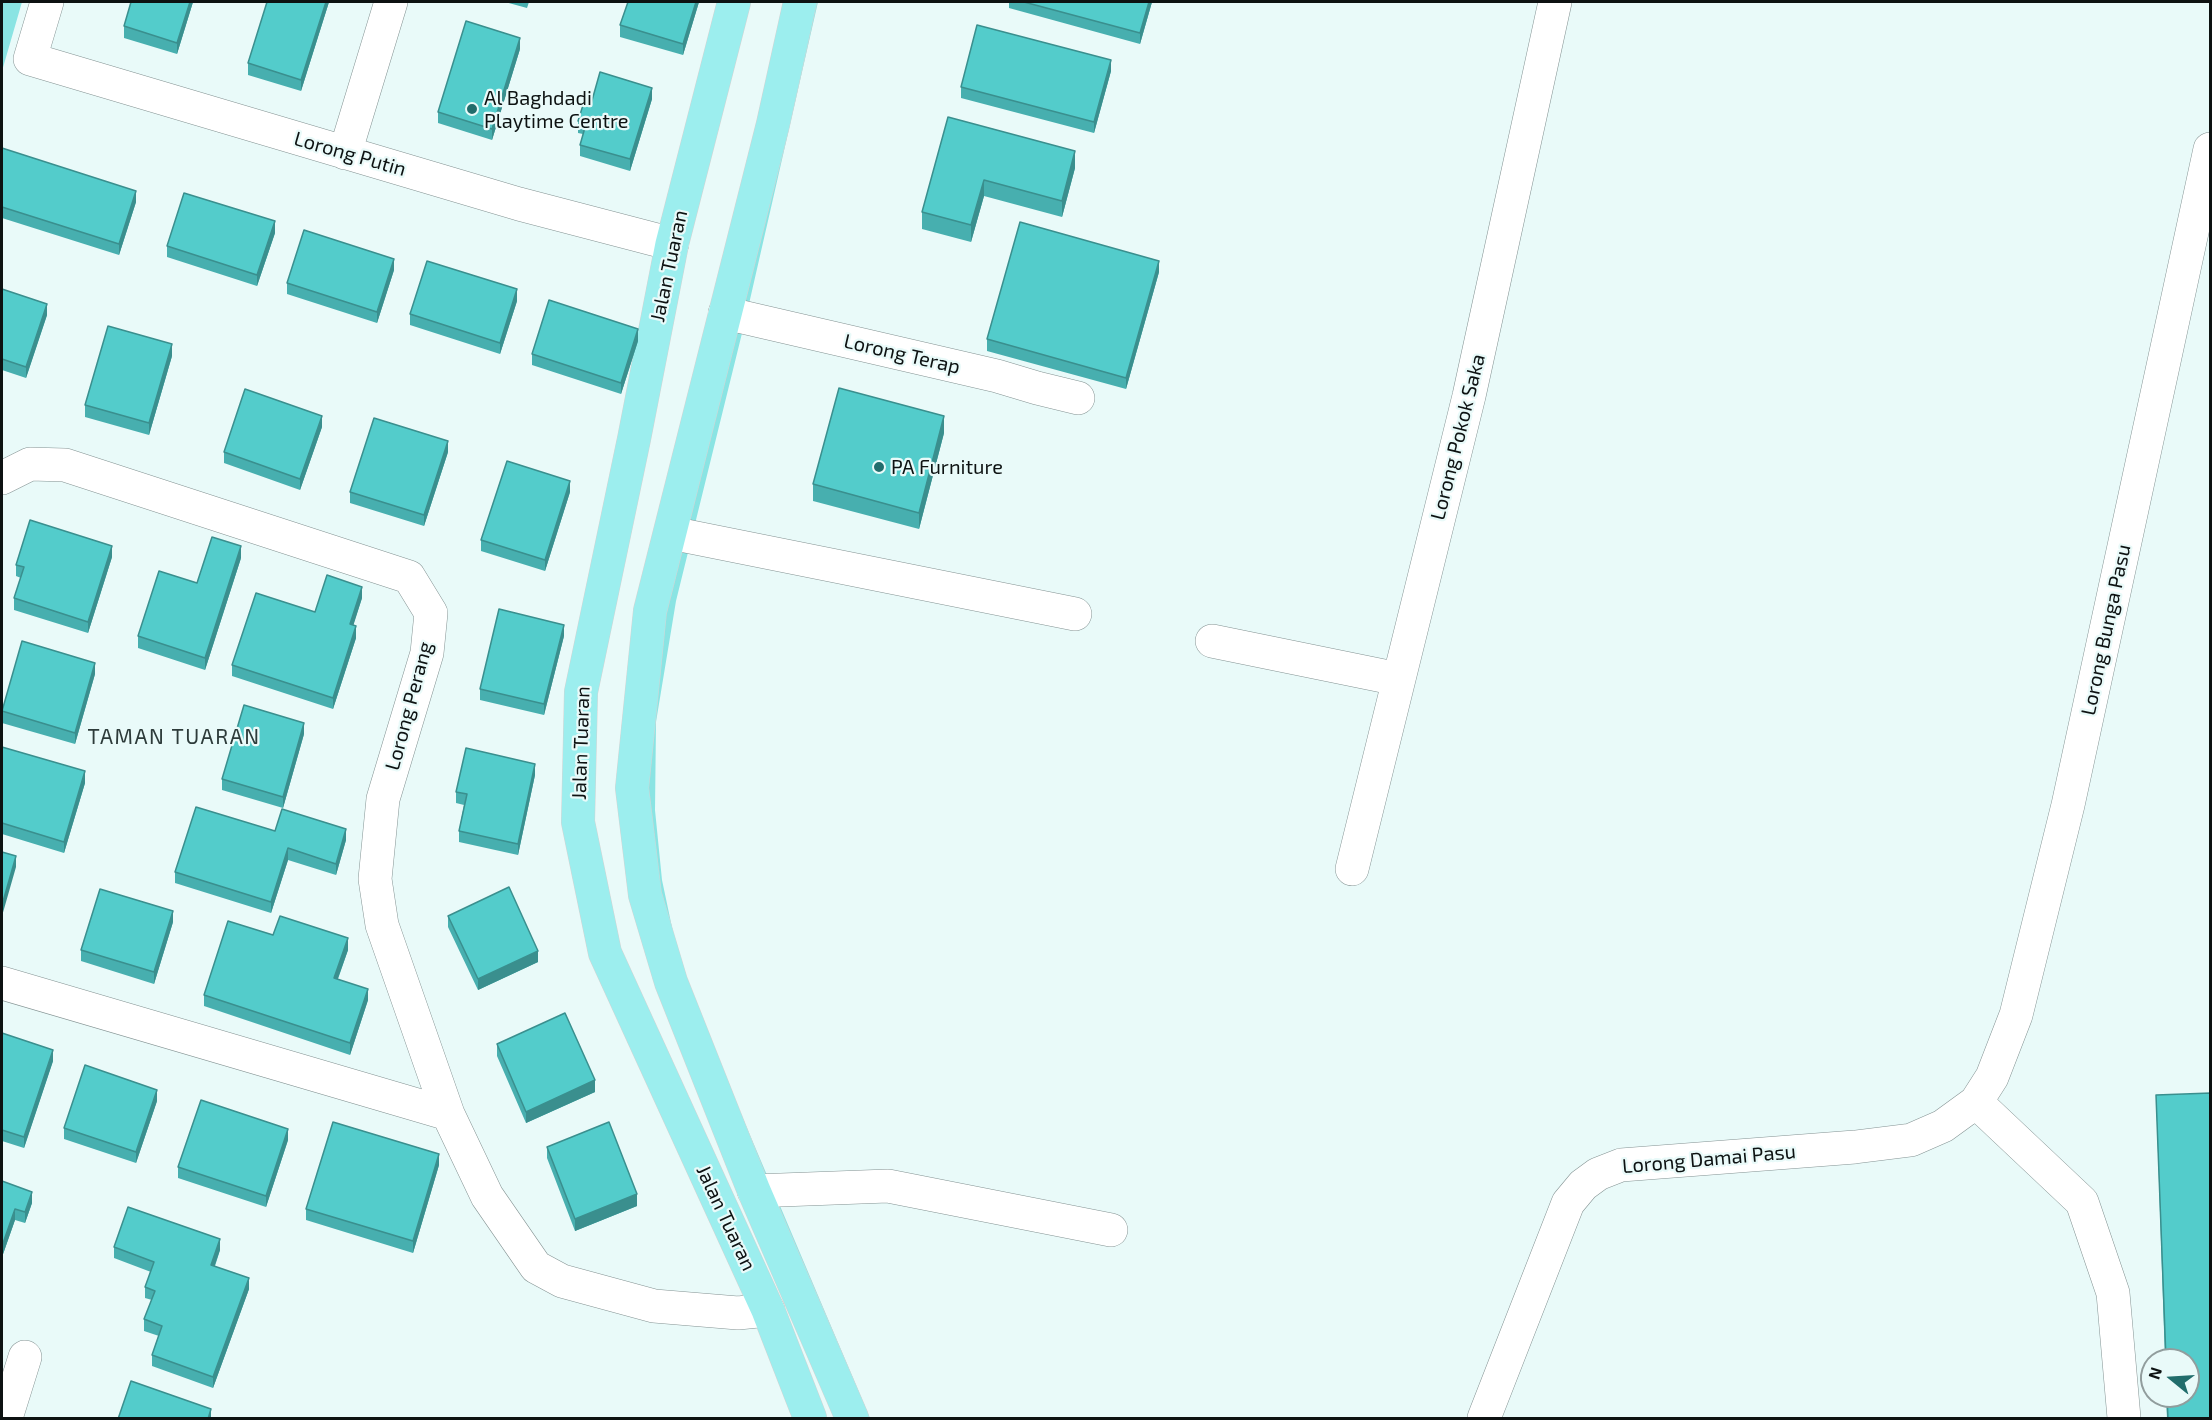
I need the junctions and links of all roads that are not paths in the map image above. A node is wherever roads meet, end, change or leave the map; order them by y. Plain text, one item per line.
1 (47, 2) edge
2 (391, 2) edge
3 (734, 2) edge
4 (800, 2) edge
5 (1555, 2) edge
6 (2211, 149) edge
7 (345, 153) junction
8 (672, 244) junction
9 (725, 313) junction
10 (1078, 398) dead end
11 (2, 478) edge
12 (671, 533) junction
13 (1075, 614) dead end
14 (1212, 641) dead end
15 (1398, 679) junction
16 (1352, 869) dead end
17 (2, 983) edge
18 (1976, 1102) junction
19 (448, 1114) junction
20 (754, 1191) junction
21 (1111, 1230) dead end
22 (768, 1310) junction
23 (25, 1357) dead end
24 (6, 1419) edge
25 (810, 1419) edge
26 (852, 1419) edge
27 (1484, 1419) edge
28 (2124, 1419) edge

1 - 7 street, Lorong Putin
2 - 7 street
3 - 8 main road, Jalan Tuaran
4 - 9 main road, Jalan Tuaran
5 - 15 street, Lorong Pokok Saka
6 - 18 street, Lorong Bunga Pasu
7 - 8 street, Lorong Putin
8 - 22 main road, Jalan Tuaran
9 - 10 street, Lorong Terap
9 - 12 main road, Jalan Tuaran
11 - 19 street, Lorong Perang
12 - 13 street
12 - 20 main road, Jalan Tuaran
14 - 15 street
15 - 16 street, Lorong Pokok Saka
17 - 19 street
18 - 27 street, Lorong Damai Pasu
18 - 28 street
19 - 22 street, Lorong Perang
20 - 21 street
20 - 26 main road, Jalan Tuaran
22 - 25 main road, Jalan Tuaran
23 - 24 street

